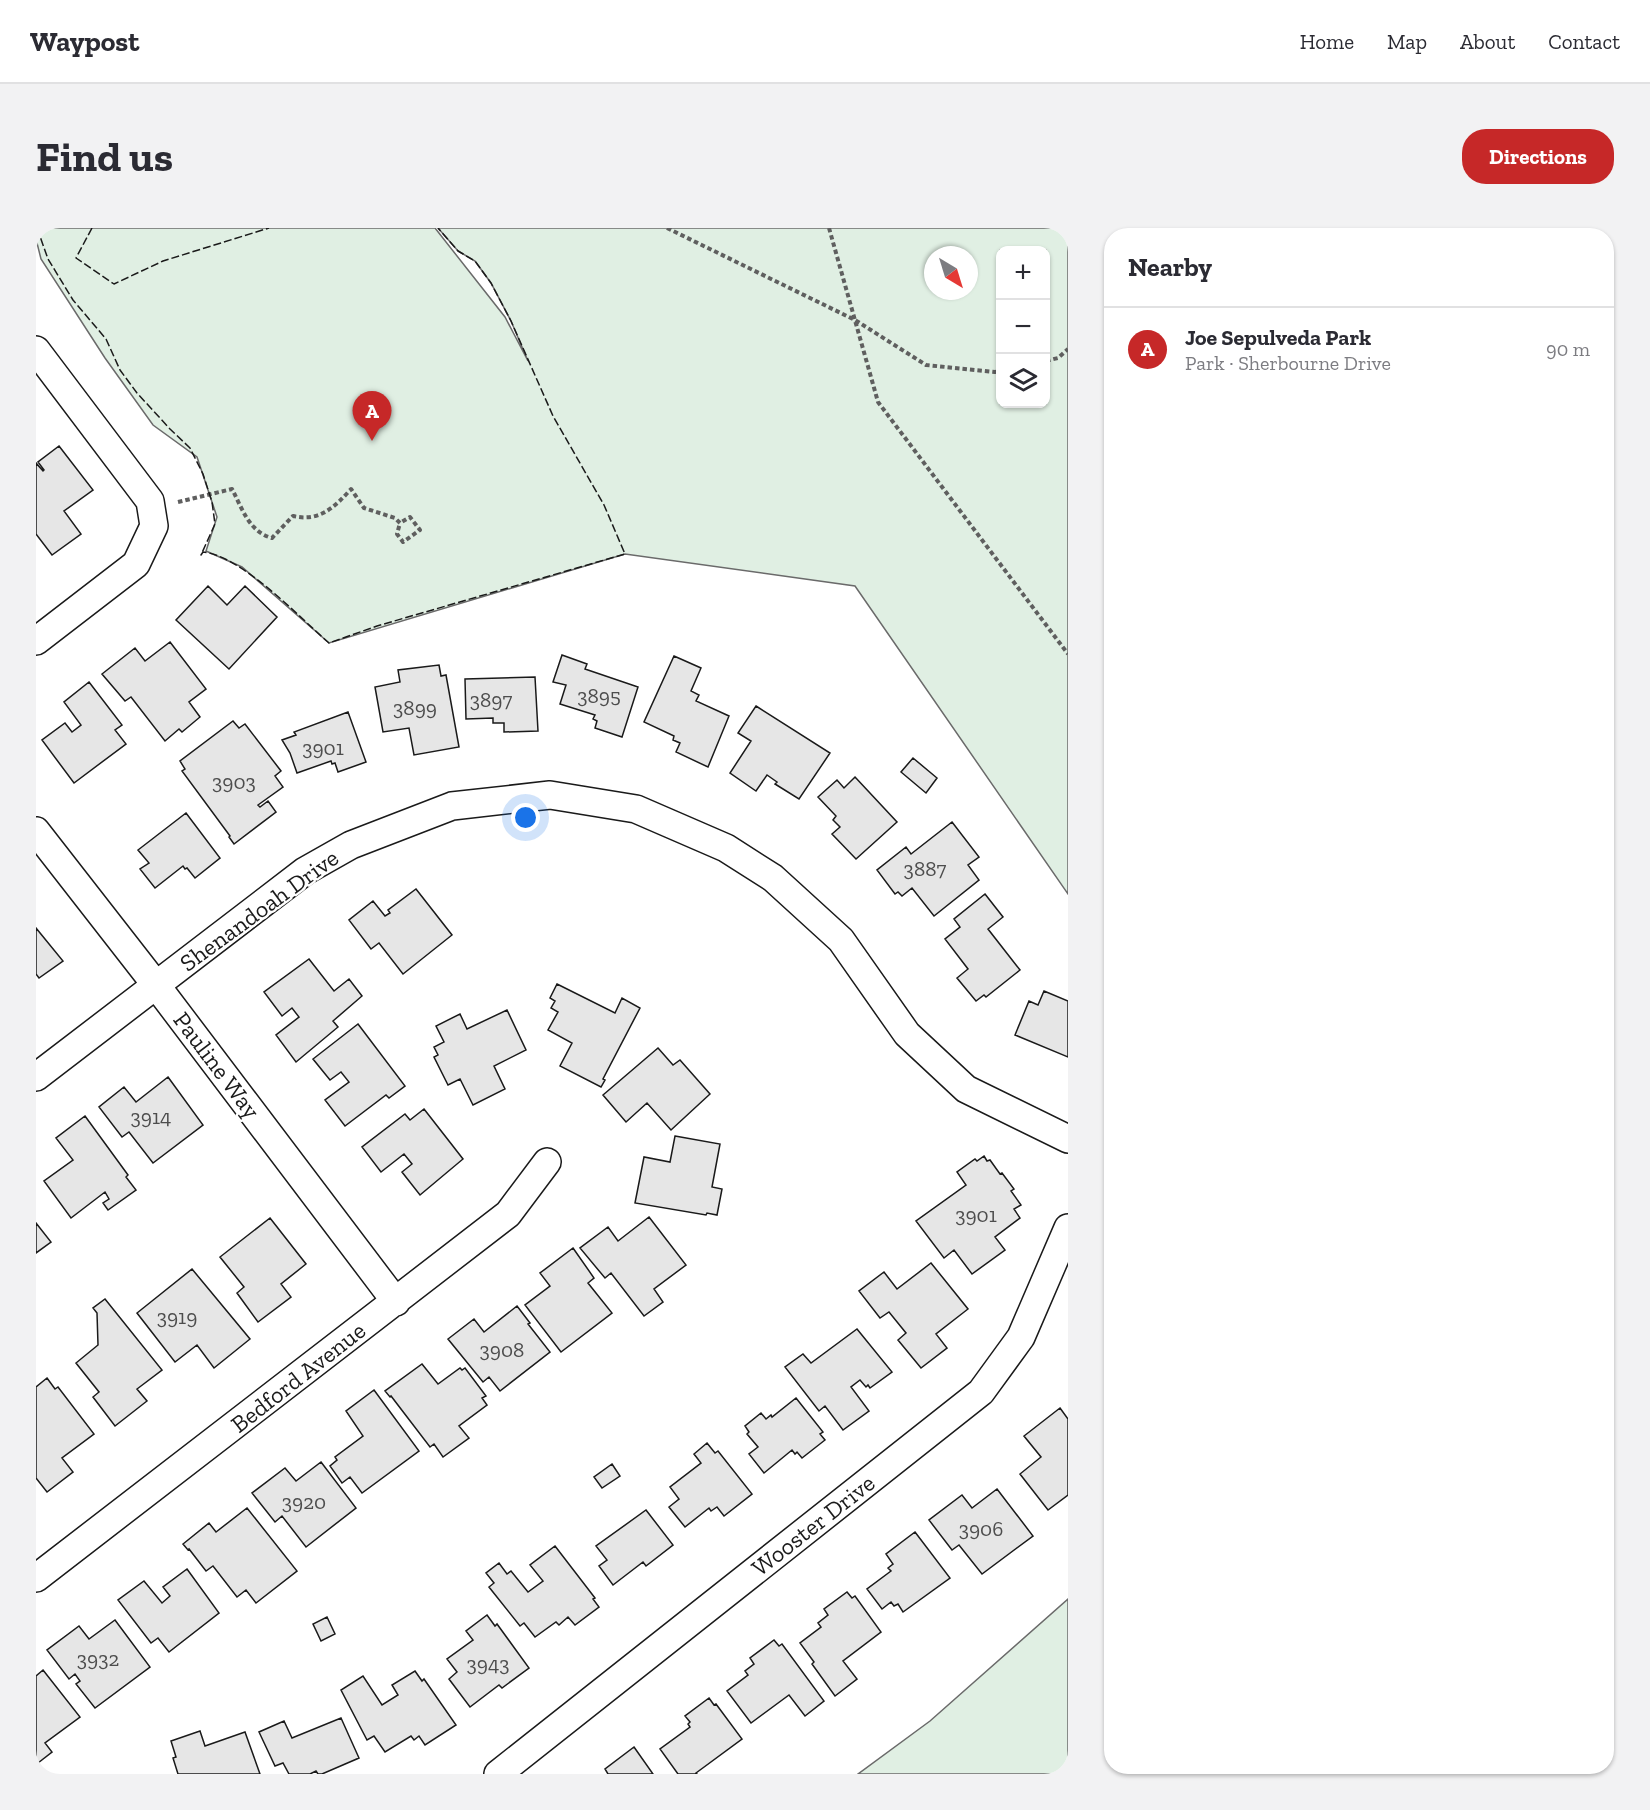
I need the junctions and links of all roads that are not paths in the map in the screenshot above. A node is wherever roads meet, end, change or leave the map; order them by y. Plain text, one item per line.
1 (36, 351) edge
2 (36, 641) edge
3 (36, 831) edge
4 (156, 985) junction
5 (36, 1077) edge
6 (1068, 1139) edge
7 (547, 1162) dead end
8 (1068, 1228) edge
9 (396, 1302) junction
10 (36, 1578) edge
11 (498, 1774) edge

1 - 2 street
3 - 4 street, Pauline Way
4 - 5 street, Shenandoah Drive
4 - 6 street, Shenandoah Drive
4 - 9 street, Pauline Way
7 - 9 street, Bedford Avenue
8 - 11 street, Wooster Drive
9 - 10 street, Bedford Avenue

